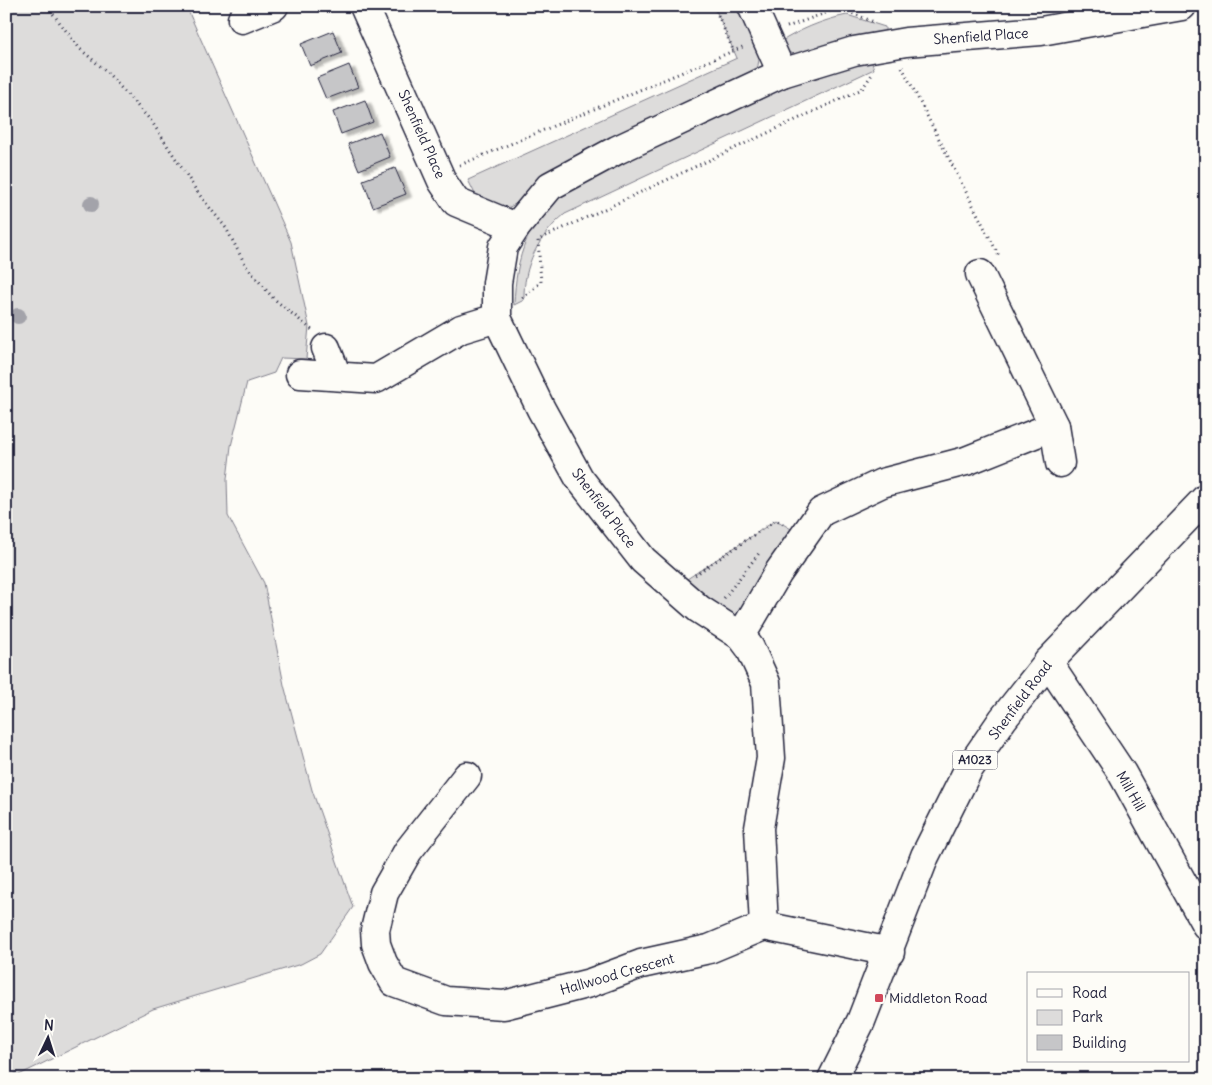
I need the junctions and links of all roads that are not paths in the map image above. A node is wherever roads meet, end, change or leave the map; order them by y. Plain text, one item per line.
1 (274, 6) edge
2 (364, 6) edge
3 (752, 6) edge
4 (1182, 6) edge
5 (242, 19) dead end
6 (782, 73) junction
7 (516, 227) junction
8 (980, 274) road end
9 (498, 318) junction
10 (326, 348) road end
11 (300, 374) dead end
12 (337, 376) junction
13 (1054, 426) junction
14 (1060, 463) dead end
15 (1206, 498) edge
16 (741, 636) junction
17 (1048, 662) junction
18 (467, 776) dead end
19 (1206, 925) edge
20 (764, 926) junction
21 (890, 952) junction
22 (832, 1079) edge

1 - 5 street
2 - 7 street, Shenfield Place
3 - 6 street
4 - 6 street, Shenfield Place
6 - 7 street, Shenfield Place
7 - 9 street, Shenfield Place
8 - 13 street
9 - 12 street
9 - 16 street, Shenfield Place
10 - 12 street
11 - 12 street
13 - 14 street
13 - 16 street
15 - 17 street, Shenfield Road / A1023
16 - 20 street, Shenfield Place
17 - 19 street, Mill Hill
17 - 21 street, Shenfield Road / A1023
18 - 20 street, Hallwood Crescent
20 - 21 street
21 - 22 street, Shenfield Road / A1023

